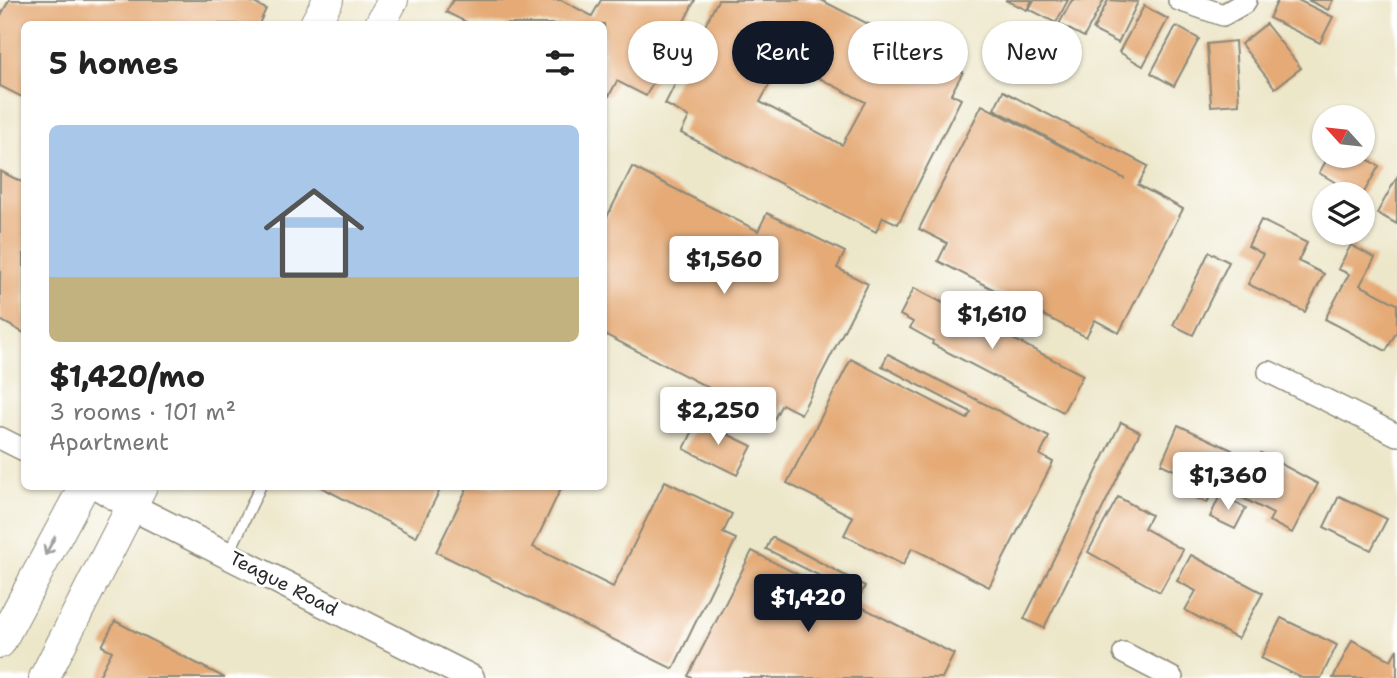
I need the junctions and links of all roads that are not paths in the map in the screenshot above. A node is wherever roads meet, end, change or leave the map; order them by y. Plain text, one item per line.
1 (393, 0) edge
2 (1179, 0) edge
3 (1246, 0) edge
4 (382, 21) edge
5 (1269, 372) dead end
6 (1397, 435) edge
7 (0, 438) edge
8 (21, 448) edge
9 (82, 490) edge
10 (112, 490) edge
11 (259, 490) edge
12 (137, 497) edge
13 (228, 555) junction
14 (0, 643) edge
15 (1124, 653) dead end
16 (44, 678) edge
17 (471, 678) edge
18 (1172, 678) edge

1 - 4 main road
2 - 3 street
5 - 6 street
7 - 8 street
9 -> 14 main road
10 - 12 street, Teague Road
11 - 13 lane
12 - 13 street, Teague Road
12 - 16 main road
13 - 17 street, Teague Road
15 - 18 street

